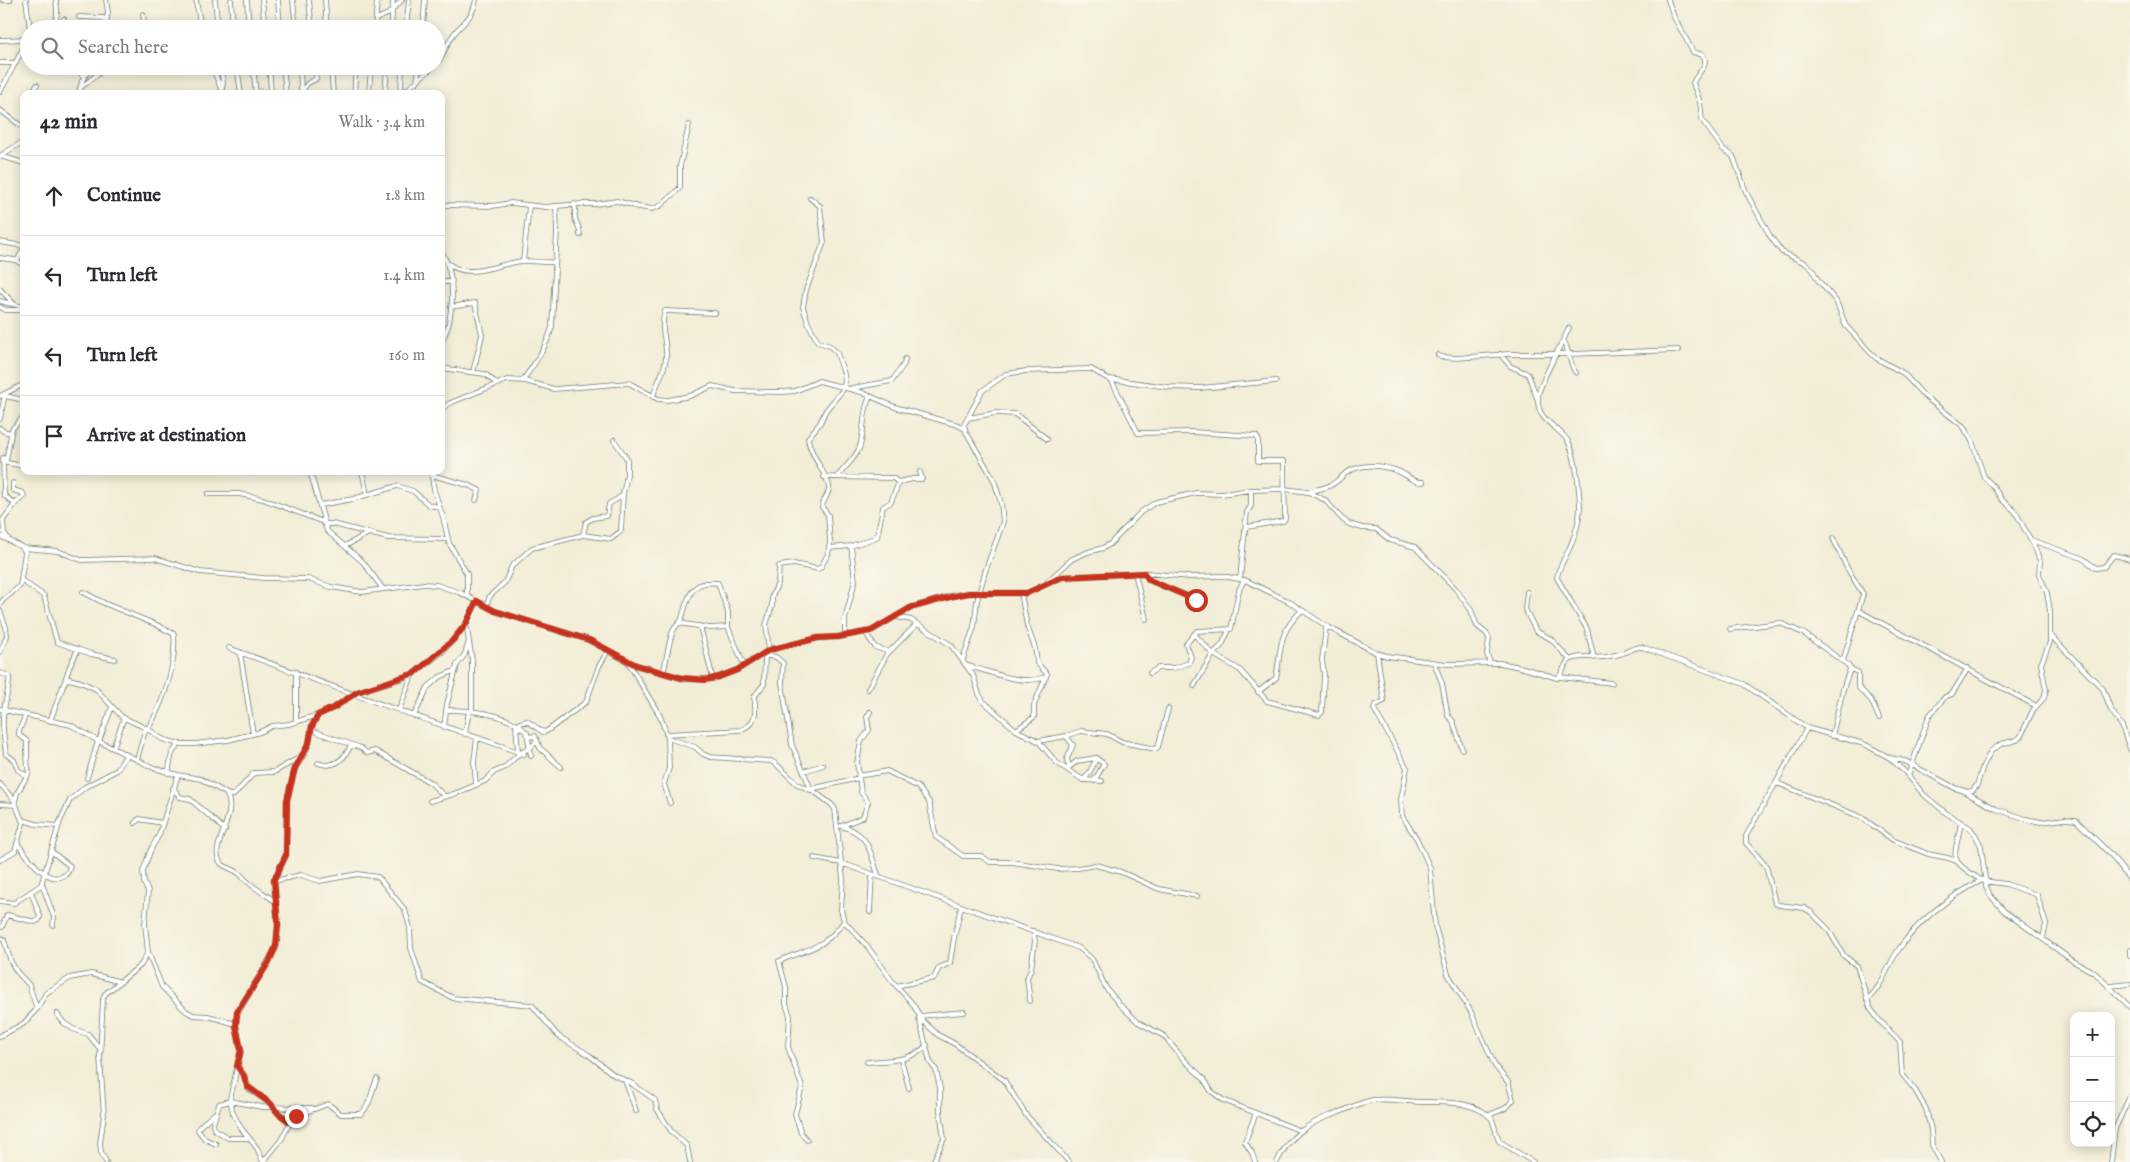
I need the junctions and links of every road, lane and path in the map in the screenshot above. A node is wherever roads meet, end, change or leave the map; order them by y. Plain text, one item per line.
1 (2, 0) edge
2 (10, 0) edge
3 (26, 0) edge
4 (56, 0) edge
5 (106, 0) edge
6 (196, 0) edge
7 (215, 0) edge
8 (231, 0) edge
9 (247, 0) edge
10 (262, 0) edge
11 (278, 0) edge
12 (293, 0) edge
13 (309, 0) edge
14 (325, 0) edge
15 (377, 0) edge
16 (393, 0) edge
17 (425, 0) edge
18 (476, 0) edge
19 (1668, 0) edge
20 (401, 1) edge
21 (409, 1) edge
22 (392, 10) junction
23 (143, 14) dead end
24 (79, 17) dead end
25 (376, 19) joint
26 (29, 20) edge
27 (56, 20) edge
28 (106, 20) joint
29 (144, 20) edge
30 (199, 20) edge
31 (217, 20) edge
32 (232, 20) edge
33 (248, 20) edge
34 (264, 20) edge
35 (279, 20) edge
36 (295, 20) edge
37 (311, 20) edge
38 (326, 20) edge
39 (391, 20) edge
40 (407, 20) edge
41 (424, 20) edge
42 (20, 39) edge
43 (0, 40) edge
44 (445, 51) edge
45 (20, 55) edge
46 (0, 63) edge
47 (16, 63) junction
48 (97, 75) edge
49 (216, 75) edge
50 (222, 75) edge
51 (238, 75) edge
52 (254, 75) edge
53 (270, 75) edge
54 (284, 75) edge
55 (300, 75) edge
56 (316, 75) edge
57 (332, 75) edge
58 (355, 75) edge
59 (370, 75) edge
60 (386, 75) edge
61 (402, 75) edge
62 (418, 75) edge
63 (424, 75) edge
64 (84, 76) edge
65 (417, 82) junction
66 (37, 84) dead end
67 (80, 88) joint
68 (33, 90) edge
69 (222, 90) edge
70 (223, 90) edge
71 (240, 90) edge
72 (256, 90) edge
73 (271, 90) edge
74 (285, 90) edge
75 (301, 90) edge
76 (303, 90) edge
77 (333, 90) edge
78 (354, 90) edge
79 (369, 90) edge
80 (385, 90) edge
81 (401, 90) edge
82 (406, 90) edge
83 (0, 91) edge
84 (0, 110) edge
85 (20, 123) edge
86 (689, 125) dead end
87 (20, 144) edge
88 (0, 156) edge
89 (20, 162) edge
90 (810, 198) dead end
91 (574, 204) junction
92 (445, 205) edge
93 (529, 206) junction
94 (556, 206) junction
95 (580, 235) dead end
96 (0, 242) edge
97 (20, 246) edge
98 (20, 255) edge
99 (0, 258) edge
100 (445, 258) edge
101 (17, 261) junction
102 (523, 261) junction
103 (555, 262) junction
104 (20, 263) edge
105 (449, 264) junction
106 (452, 281) junction
107 (445, 282) edge
108 (0, 289) edge
109 (0, 301) edge
110 (15, 305) junction
111 (0, 307) edge
112 (20, 307) edge
113 (451, 307) junction
114 (20, 309) edge
115 (715, 313) dead end
116 (1569, 328) dead end
117 (445, 333) edge
118 (1564, 341) junction
119 (1678, 350) dead end
120 (1500, 354) junction
121 (1558, 354) junction
122 (1570, 354) junction
123 (1438, 355) dead end
124 (905, 359) dead end
125 (445, 368) edge
126 (473, 372) junction
127 (1576, 373) dead end
128 (1110, 379) junction
129 (523, 380) junction
130 (1276, 381) dead end
131 (496, 383) junction
132 (20, 386) edge
133 (844, 387) junction
134 (850, 388) junction
135 (3, 395) edge
136 (870, 396) junction
137 (653, 397) junction
138 (20, 399) edge
139 (1538, 400) junction
140 (445, 405) edge
141 (968, 418) junction
142 (0, 419) edge
143 (20, 420) edge
144 (0, 428) edge
145 (965, 429) junction
146 (11, 433) junction
147 (1047, 439) dead end
148 (614, 440) dead end
149 (3, 457) edge
150 (20, 465) edge
151 (920, 472) dead end
152 (311, 475) edge
153 (363, 475) edge
154 (432, 475) edge
155 (438, 475) edge
156 (824, 477) junction
157 (837, 478) junction
158 (899, 482) junction
159 (1423, 482) dead end
160 (13, 483) dead end
161 (1285, 489) junction
162 (1251, 490) junction
163 (1308, 492) junction
164 (208, 494) dead end
165 (623, 494) junction
166 (367, 495) junction
167 (476, 500) dead end
168 (15, 504) junction
169 (320, 505) junction
170 (439, 507) junction
171 (323, 523) junction
172 (1247, 527) junction
173 (367, 534) junction
174 (583, 535) junction
175 (0, 536) edge
176 (8, 538) junction
177 (1833, 538) dead end
178 (447, 539) junction
179 (2031, 540) junction
180 (345, 546) junction
181 (851, 546) junction
182 (22, 547) junction
183 (829, 548) junction
184 (2130, 559) edge
185 (1135, 573) junction
186 (1144, 573) junction
187 (1242, 579) junction
188 (21, 580) junction
189 (1047, 583) junction
190 (381, 590) junction
191 (83, 592) dead end
192 (1527, 592) dead end
193 (980, 593) junction
194 (1021, 593) junction
195 (467, 596) junction
196 (1196, 600) dead end
197 (477, 601) junction
198 (0, 605) edge
199 (486, 606) junction
200 (1859, 610) junction
201 (0, 611) edge
202 (1301, 611) junction
203 (897, 617) junction
204 (1146, 619) dead end
205 (679, 623) junction
206 (466, 624) junction
207 (917, 624) junction
208 (700, 626) junction
209 (1326, 626) junction
210 (728, 627) junction
211 (1730, 628) dead end
212 (1229, 630) junction
213 (865, 632) junction
214 (1194, 634) junction
215 (2050, 635) junction
216 (844, 636) junction
217 (468, 644) junction
218 (230, 648) dead end
219 (78, 649) junction
220 (608, 650) junction
221 (769, 650) junction
222 (0, 652) edge
223 (240, 652) junction
224 (889, 652) junction
225 (1378, 653) junction
226 (1213, 654) junction
227 (762, 655) junction
228 (1594, 658) junction
229 (115, 659) dead end
230 (963, 659) junction
231 (1570, 660) junction
232 (1843, 661) junction
233 (628, 662) junction
234 (1434, 663) junction
235 (1490, 663) junction
236 (744, 665) junction
237 (968, 666) junction
238 (1968, 668) junction
239 (1850, 669) junction
240 (456, 670) junction
241 (296, 672) junction
242 (663, 673) junction
243 (1150, 673) dead end
244 (0, 674) edge
245 (412, 675) junction
246 (1046, 677) junction
247 (1560, 677) junction
248 (713, 679) junction
249 (65, 681) junction
250 (1612, 683) dead end
251 (1194, 686) dead end
252 (868, 689) dead end
253 (1258, 692) junction
254 (354, 694) junction
255 (2036, 706) junction
256 (112, 707) junction
257 (1168, 709) dead end
258 (2, 710) edge
259 (399, 710) junction
260 (446, 710) junction
261 (471, 711) junction
262 (870, 712) dead end
263 (25, 714) junction
264 (318, 715) junction
265 (414, 716) junction
266 (124, 718) junction
267 (1878, 718) dead end
268 (50, 721) junction
269 (296, 721) junction
270 (444, 727) junction
271 (517, 727) junction
272 (1807, 728) junction
273 (147, 729) junction
274 (311, 730) junction
275 (1016, 730) junction
276 (253, 734) junction
277 (464, 734) junction
278 (667, 736) junction
279 (1066, 736) junction
280 (1832, 736) junction
281 (528, 737) junction
282 (477, 738) junction
283 (99, 741) junction
284 (537, 741) junction
285 (1038, 741) junction
286 (179, 744) junction
287 (351, 745) junction
288 (113, 748) junction
289 (530, 748) junction
290 (1462, 749) dead end
291 (2130, 749) edge
292 (521, 753) junction
293 (126, 754) junction
294 (304, 754) junction
295 (531, 756) dead end
296 (1097, 758) junction
297 (1890, 758) junction
298 (137, 759) junction
299 (318, 763) dead end
300 (823, 765) dead end
301 (1912, 765) junction
302 (561, 767) dead end
303 (1068, 768) junction
304 (804, 771) junction
305 (168, 773) junction
306 (178, 775) junction
307 (1908, 776) junction
308 (26, 777) junction
309 (858, 777) junction
310 (87, 778) dead end
311 (1083, 780) junction
312 (1094, 781) junction
313 (1102, 781) dead end
314 (1777, 783) junction
315 (0, 784) edge
316 (476, 785) junction
317 (173, 788) junction
318 (812, 790) junction
319 (1965, 792) junction
320 (227, 795) junction
321 (234, 795) junction
322 (444, 796) junction
323 (430, 800) dead end
324 (15, 803) junction
325 (670, 803) dead end
326 (0, 804) edge
327 (230, 805) junction
328 (23, 820) junction
329 (1961, 822) junction
330 (134, 823) dead end
331 (162, 823) junction
332 (59, 825) junction
333 (839, 826) junction
334 (225, 830) junction
335 (17, 843) junction
336 (52, 852) junction
337 (814, 858) dead end
338 (0, 860) edge
339 (1956, 861) junction
340 (841, 864) junction
341 (44, 874) junction
342 (872, 874) junction
343 (879, 877) junction
344 (1983, 880) junction
345 (2130, 880) edge
346 (274, 881) junction
347 (42, 884) junction
348 (31, 892) junction
349 (1197, 896) dead end
350 (0, 901) edge
351 (276, 902) junction
352 (961, 907) junction
353 (870, 912) dead end
354 (844, 921) junction
355 (53, 925) dead end
356 (2, 927) dead end
357 (1033, 931) junction
358 (0, 937) edge
359 (2043, 938) junction
360 (2130, 950) edge
361 (148, 952) junction
362 (2130, 956) edge
363 (121, 982) junction
364 (2130, 984) edge
365 (896, 986) junction
366 (2110, 986) junction
367 (1866, 1000) junction
368 (1030, 1001) dead end
369 (2130, 1007) edge
370 (37, 1009) junction
371 (964, 1012) dead end
372 (57, 1014) dead end
373 (919, 1016) junction
374 (236, 1024) junction
375 (0, 1036) edge
376 (927, 1045) junction
377 (101, 1050) junction
378 (901, 1059) junction
379 (867, 1062) dead end
380 (237, 1066) junction
381 (377, 1079) dead end
382 (625, 1080) junction
383 (909, 1088) dead end
384 (2130, 1096) edge
385 (230, 1101) junction
386 (273, 1106) junction
387 (314, 1108) junction
388 (636, 1111) dead end
389 (215, 1113) junction
390 (1256, 1113) junction
391 (1488, 1115) junction
392 (290, 1122) junction
393 (1301, 1131) junction
394 (248, 1138) junction
395 (807, 1140) dead end
396 (216, 1144) dead end
397 (106, 1162) edge
398 (263, 1162) edge
399 (690, 1162) edge
400 (934, 1162) edge
401 (1069, 1162) edge
402 (1255, 1162) edge
403 (1277, 1162) edge
404 (1533, 1162) edge
405 (1941, 1162) edge
406 (2111, 1162) edge

1 - 2 street
3 - 26 street
4 - 27 street
5 - 28 street
6 - 30 street
7 - 31 street
8 - 32 street
9 - 33 street
10 - 34 street
11 - 35 street
12 - 36 street
13 - 37 street
14 - 38 street
15 - 25 street
16 - 22 street
17 - 41 street
18 - 44 street
19 - 179 street
20 - 21 street
20 - 22 street
21 - 40 street
22 - 25 street
22 - 39 street
23 - 29 street
24 - 28 street
42 - 43 street
45 - 47 street
46 - 47 street
47 - 83 street
48 - 67 street
49 - 69 street
50 - 70 street
51 - 71 street
52 - 72 street
53 - 73 street
54 - 74 street
55 - 75 street
56 - 76 street
57 - 77 street
58 - 78 street
59 - 79 street
60 - 80 street
61 - 81 street
62 - 65 street
63 - 65 street
64 - 67 street
65 - 82 street
66 - 68 street
84 - 85 street
86 - 91 street
87 - 88 street
88 - 89 street
90 - 133 street
91 - 94 street
91 - 95 street
92 - 93 street
93 - 94 street
93 - 102 street
94 - 103 street
96 - 97 street
98 - 101 street
99 - 101 street
100 - 105 street
101 - 104 street
102 - 103 street
102 - 105 street
103 - 129 street
105 - 106 street
106 - 107 street
106 - 113 street
108 - 110 street
109 - 110 street
110 - 112 street
111 - 114 street
113 - 117 street
113 - 126 street
115 - 137 street
116 - 118 street
118 - 121 street
118 - 122 street
119 - 122 street
120 - 121 street
120 - 123 street
120 - 139 street
121 - 122 street
121 - 139 street
122 - 127 street
124 - 134 street
125 - 126 street
126 - 131 street
128 - 130 street
128 - 141 street
128 - 161 street
129 - 131 street
129 - 137 street
131 - 140 street
132 - 135 street
133 - 134 street
133 - 137 street
133 - 156 street
134 - 136 street
135 - 138 street
135 - 142 street
136 - 145 street
136 - 157 street
139 - 228 street
141 - 145 street
141 - 147 street
143 - 146 street
144 - 146 street
145 - 193 street
146 - 149 street
148 - 165 street
149 - 150 street
149 - 168 street
151 - 158 street
152 - 169 street
153 - 166 street
154 - 170 street
155 - 167 street
156 - 157 street
156 - 183 street
157 - 158 street
158 - 181 street
159 - 163 street
160 - 168 street
161 - 162 street
161 - 163 street
161 - 172 street
162 - 172 street
162 - 189 street
163 - 235 street
164 - 171 street
165 - 174 street
165 - 174 street
166 - 169 street
166 - 170 street
168 - 176 street
169 - 171 street
170 - 178 street
171 - 173 street
171 - 180 street
172 - 187 street
173 - 178 street
173 - 180 street
174 - 199 street
175 - 176 street
176 - 182 street
177 - 200 street
178 - 195 street
179 - 184 street
179 - 215 street
180 - 190 street
181 - 183 street
181 - 216 street
182 - 188 street
182 - 190 street
183 - 221 street
185 - 186 street
185 - 189 street
185 - 204 street
186 - 187 street
186 - 196 street
187 - 202 street
187 - 212 street
188 - 198 street
188 - 219 street
189 - 194 street
190 - 195 street
191 - 273 street
192 - 231 street
193 - 194 street
193 - 203 street
193 - 230 street
194 - 246 street
195 - 197 street
197 - 199 street
197 - 206 street
199 - 220 street
200 - 232 street
200 - 238 street
201 - 222 street
202 - 209 street
202 - 253 street
203 - 207 street
203 - 213 street
205 - 208 street
205 - 210 street
205 - 242 street
206 - 217 street
206 - 245 street
207 - 224 street
207 - 230 street
208 - 210 street
208 - 248 street
209 - 225 street
209 - 253 street
210 - 236 street
211 - 232 street
212 - 214 street
212 - 226 street
213 - 216 street
213 - 224 street
214 - 226 street
214 - 243 street
215 - 255 street
215 - 291 street
216 - 221 street
217 - 240 street
217 - 261 street
218 - 223 street
219 - 229 street
219 - 249 street
220 - 233 street
220 - 271 street
221 - 227 street
223 - 241 street
223 - 276 street
224 - 252 street
225 - 234 street
225 - 391 street
226 - 251 street
226 - 253 street
227 - 236 street
227 - 278 street
227 - 304 street
228 - 231 street
228 - 272 street
230 - 237 street
231 - 247 street
232 - 239 street
233 - 242 street
233 - 278 street
234 - 235 street
234 - 290 street
235 - 247 street
236 - 248 street
237 - 246 street
237 - 275 street
238 - 255 street
238 - 301 street
239 - 267 street
239 - 280 street
240 - 260 street
240 - 265 street
241 - 254 street
241 - 269 street
242 - 248 street
244 - 258 street
245 - 254 street
245 - 259 street
246 - 275 street
247 - 250 street
249 - 256 street
249 - 268 street
254 - 259 street
254 - 264 street
255 - 319 street
256 - 266 street
256 - 283 street
257 - 279 street
258 - 263 street
258 - 308 street
259 - 265 street
260 - 261 street
260 - 270 street
261 - 271 street
261 - 277 street
262 - 309 street
263 - 268 street
263 - 308 street
264 - 269 street
264 - 274 street
265 - 270 street
266 - 273 street
266 - 288 street
268 - 283 street
269 - 276 street
270 - 277 street
271 - 281 street
271 - 292 street
272 - 280 street
272 - 314 street
273 - 286 street
273 - 298 street
274 - 287 street
274 - 294 street
275 - 285 street
276 - 286 street
277 - 282 street
278 - 318 street
278 - 325 street
279 - 285 street
279 - 303 street
280 - 297 street
281 - 284 street
281 - 289 street
282 - 292 street
282 - 316 street
283 - 288 street
283 - 310 street
284 - 289 street
284 - 302 street
285 - 303 street
286 - 305 street
287 - 299 street
287 - 322 street
288 - 293 street
289 - 292 street
289 - 295 street
292 - 316 street
293 - 298 street
293 - 332 street
294 - 321 street
294 - 346 street
296 - 303 street
296 - 311 street
296 - 312 street
297 - 301 street
297 - 307 street
298 - 305 street
300 - 304 street
301 - 307 street
301 - 319 street
303 - 311 street
304 - 318 street
305 - 306 street
306 - 317 street
306 - 320 street
307 - 329 street
308 - 324 street
309 - 318 street
309 - 333 street
309 - 349 street
311 - 312 street
312 - 313 street
314 - 339 street
314 - 367 street
315 - 324 street
316 - 322 street
317 - 331 street
317 - 334 street
318 - 333 street
319 - 345 street
320 - 321 street
320 - 327 street
321 - 327 street
322 - 323 street
324 - 326 street
324 - 328 street
327 - 334 street
328 - 332 street
328 - 335 street
329 - 339 street
329 - 344 street
330 - 331 street
331 - 361 street
332 - 336 street
333 - 340 street
333 - 343 street
334 - 351 street
335 - 338 street
335 - 341 street
336 - 341 street
336 - 341 street
337 - 340 street
339 - 344 street
340 - 342 street
340 - 354 street
341 - 347 street
342 - 343 street
342 - 353 street
343 - 352 street
344 - 359 street
344 - 359 street
344 - 367 street
346 - 351 street
346 - 382 street
347 - 348 street
347 - 355 street
348 - 350 street
348 - 356 street
351 - 374 street
352 - 357 street
352 - 365 street
354 - 365 street
354 - 395 street
357 - 368 street
357 - 390 street
358 - 370 street
359 - 366 street
360 - 362 street
361 - 363 street
361 - 374 street
363 - 370 street
363 - 377 street
364 - 366 street
365 - 373 street
366 - 369 street
367 - 405 street
370 - 375 street
371 - 373 street
372 - 377 street
373 - 376 street
373 - 401 street
374 - 380 street
376 - 378 street
376 - 400 street
377 - 397 street
378 - 379 street
378 - 383 street
380 - 385 street
380 - 386 street
381 - 387 street
382 - 388 street
382 - 399 street
384 - 406 street
385 - 386 street
385 - 389 street
385 - 394 street
386 - 387 street
386 - 392 street
387 - 392 street
389 - 394 street
389 - 396 street
390 - 393 street
390 - 402 street
391 - 393 street
391 - 404 street
392 - 398 street
393 - 403 street
394 - 398 street

